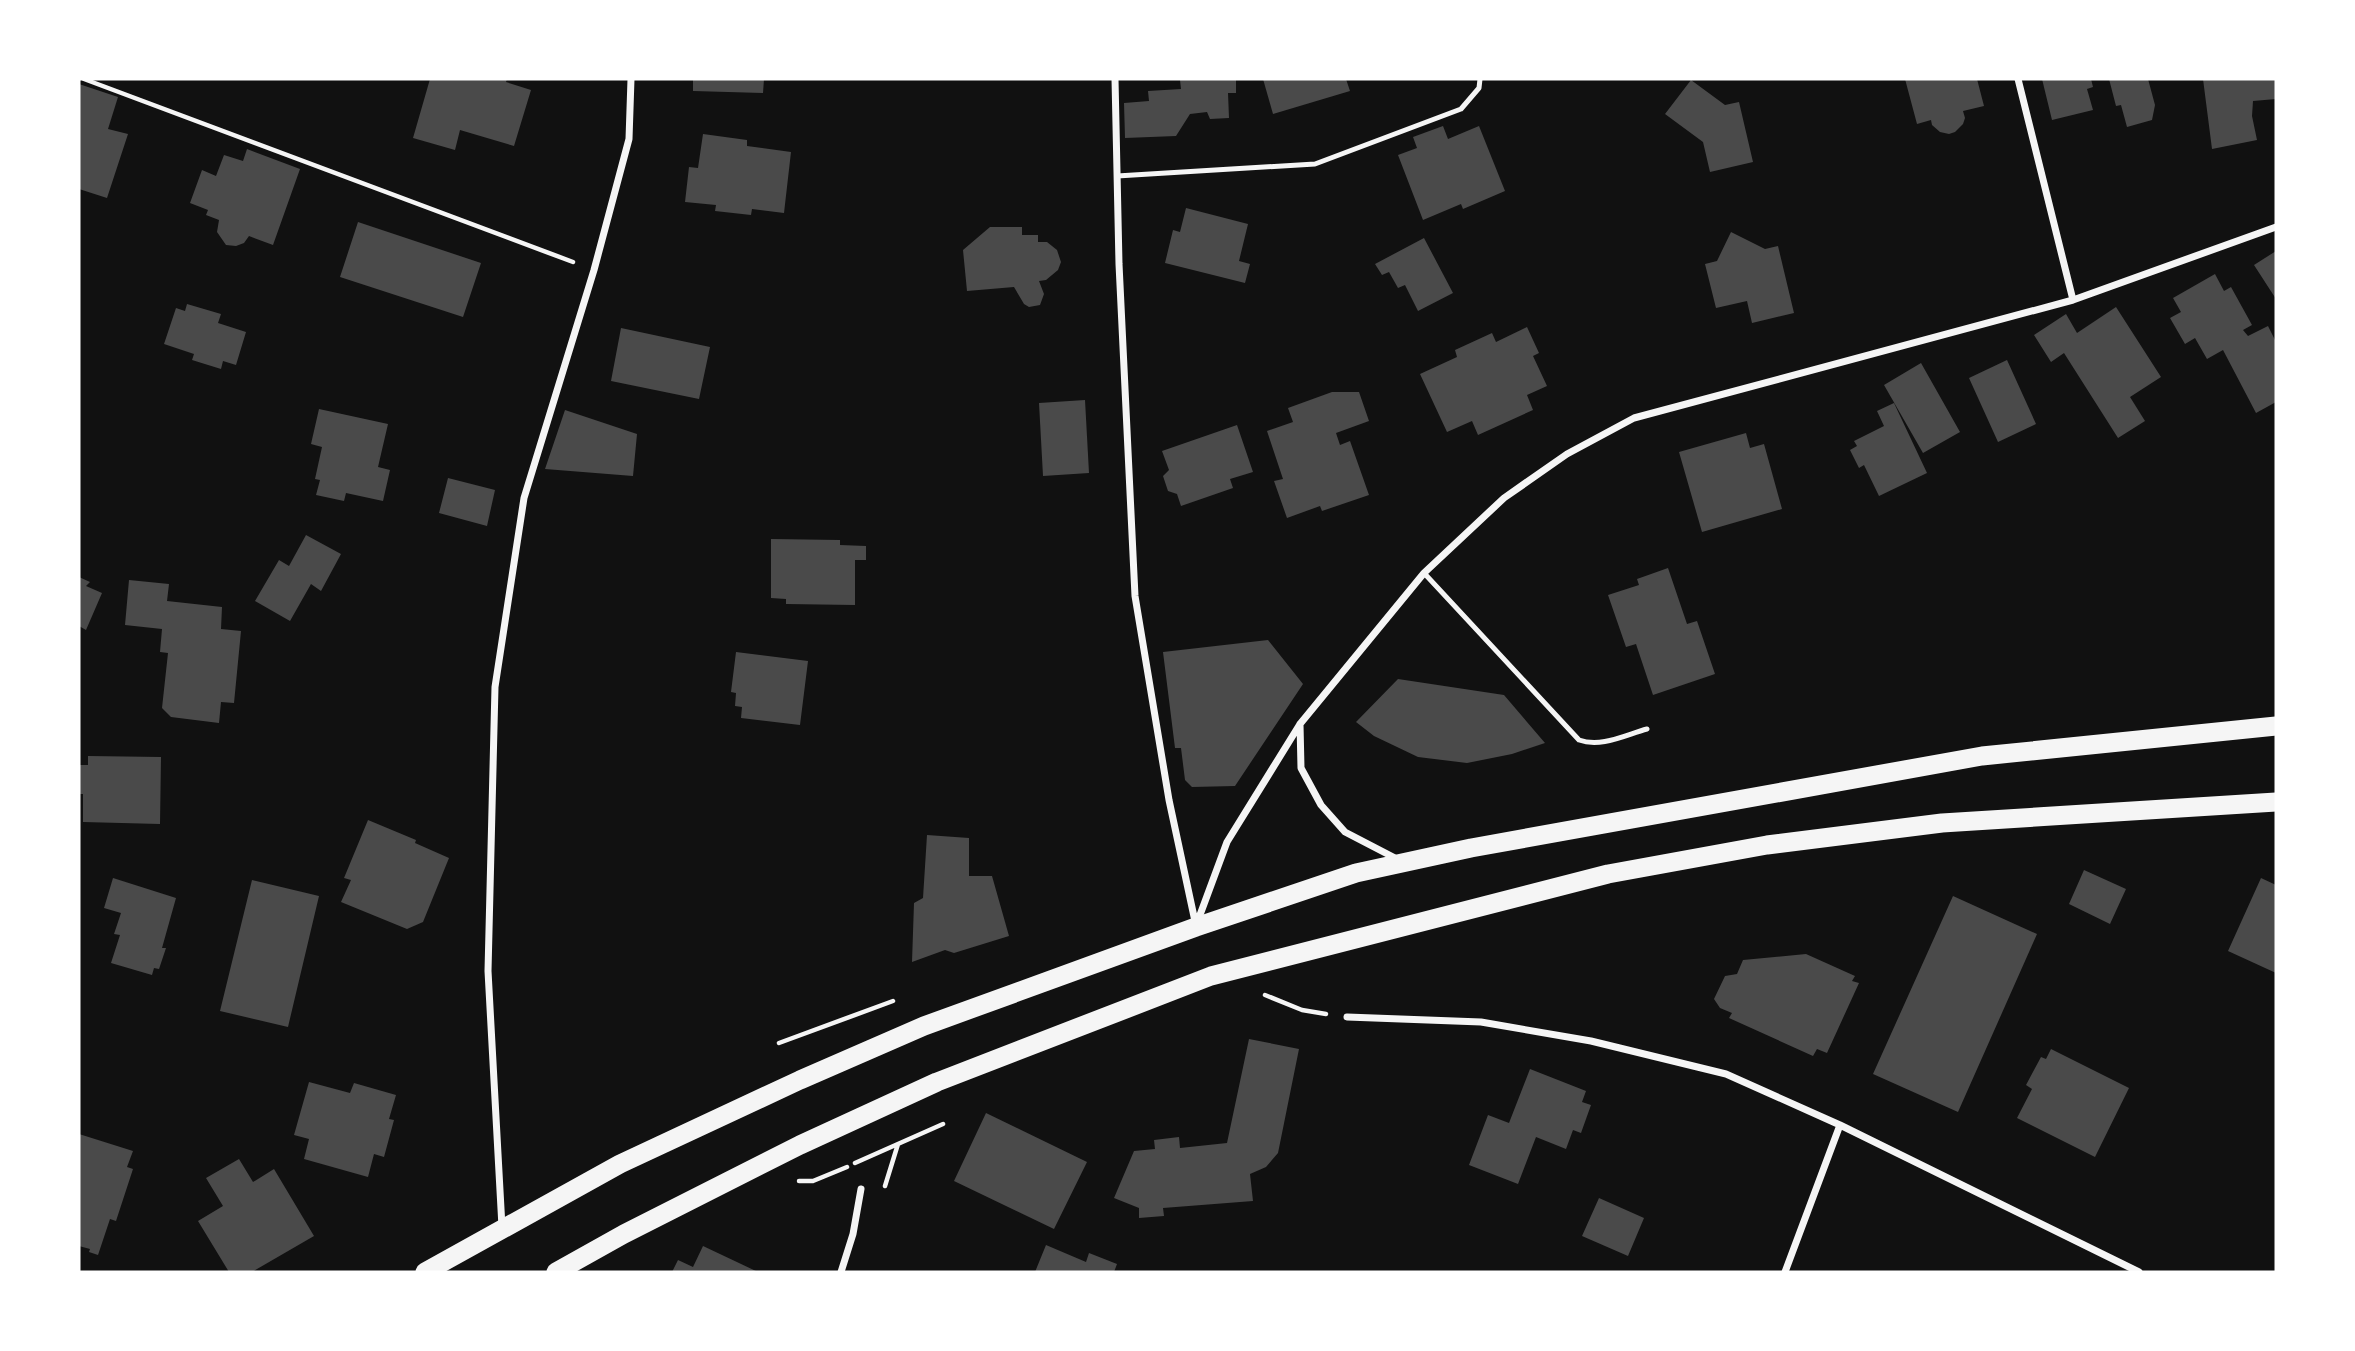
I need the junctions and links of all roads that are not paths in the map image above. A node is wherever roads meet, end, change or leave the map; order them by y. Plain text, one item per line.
1 (631, 79) edge
2 (1115, 79) edge
3 (1480, 79) edge
4 (2018, 79) edge
5 (1117, 176) junction
6 (2276, 227) edge
7 (2073, 300) junction
8 (1424, 573) junction
9 (1300, 724) junction
10 (2276, 726) edge
11 (1647, 729) dead end
12 (2276, 802) edge
13 (1404, 863) junction
14 (1196, 927) junction
15 (1347, 1017) road end
16 (1840, 1125) junction
17 (861, 1189) dead end
18 (502, 1228) junction
19 (425, 1272) edge
20 (555, 1272) edge
21 (841, 1272) edge
22 (1785, 1272) edge
23 (2139, 1272) edge

1 - 18 street
2 - 5 street
3 - 5 lane
4 - 7 street
5 - 14 street
6 - 7 street
7 - 8 street
8 - 9 street
8 - 11 lane
9 - 13 street
9 - 14 street
10 - 13 highway
12 - 20 highway
13 - 14 highway
14 - 18 highway
15 - 16 street
16 - 22 street
16 - 23 street
17 - 21 street
18 - 19 highway

